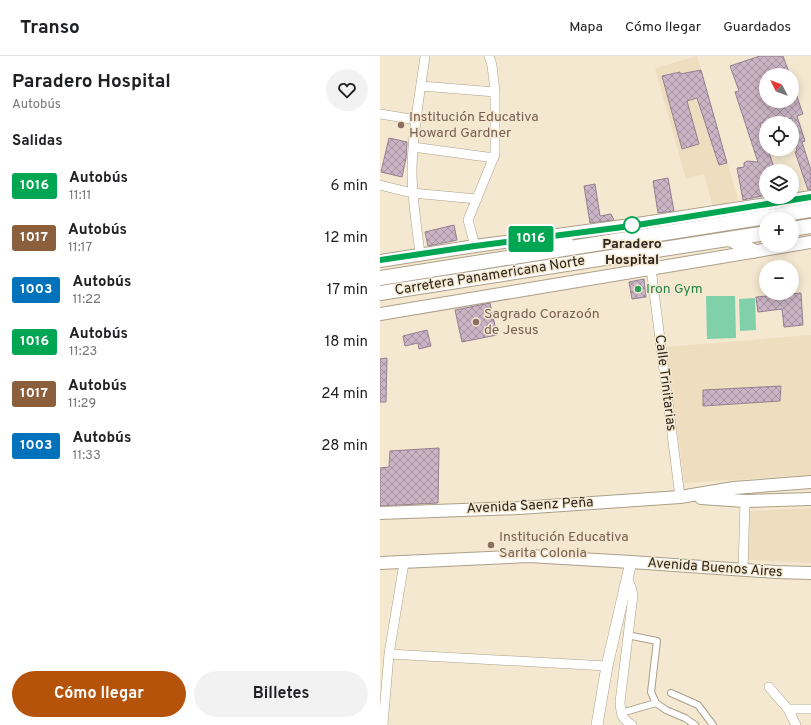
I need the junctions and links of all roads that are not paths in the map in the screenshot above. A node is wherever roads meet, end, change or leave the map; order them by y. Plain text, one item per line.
1 (425, 56) edge
2 (489, 56) edge
3 (421, 86) junction
4 (496, 92) junction
5 (380, 114) edge
6 (417, 120) junction
7 (413, 147) junction
8 (494, 158) junction
9 (380, 185) edge
10 (412, 193) junction
11 (811, 197) edge
12 (477, 200) junction
13 (811, 210) edge
14 (811, 226) edge
15 (799, 228) edge
16 (759, 234) edge
17 (730, 239) junction
18 (529, 240) junction
19 (811, 242) edge
20 (602, 243) junction
21 (475, 246) junction
22 (753, 251) junction
23 (420, 254) junction
24 (380, 260) edge
25 (651, 268) junction
26 (380, 278) edge
27 (380, 293) edge
28 (380, 314) edge
29 (811, 482) edge
30 (680, 497) junction
31 (811, 499) edge
32 (745, 501) junction
33 (380, 513) edge
34 (631, 562) junction
35 (380, 563) edge
36 (404, 563) junction
37 (743, 570) junction
38 (811, 573) edge
39 (627, 578) junction
40 (627, 635) junction
41 (389, 654) junction
42 (607, 666) junction
43 (769, 687) dead end
44 (671, 693) dead end
45 (656, 703) junction
46 (788, 709) junction
47 (811, 709) edge
48 (621, 713) junction
49 (383, 725) edge
50 (597, 725) edge
51 (632, 725) edge
52 (695, 725) edge
53 (713, 725) edge
54 (796, 725) edge

1 - 3 street
2 - 4 street
3 - 4 street
3 - 6 street
4 - 8 street
5 - 6 street
6 - 7 street
7 - 8 street
7 - 10 street
8 - 12 street
9 - 10 street
10 - 12 street
10 - 23 street
11 - 18 main road
12 - 21 street
13 - 20 highway, Carretera Panamericana Norte
14 - 15 highway
16 - 17 highway, Carretera Panamericana Norte
17 - 22 highway
17 - 27 highway, Carretera Panamericana Norte
18 - 20 highway
18 - 21 main road
19 - 22 main road
20 - 26 highway, Carretera Panamericana Norte
21 - 23 main road
22 - 25 main road
23 - 24 main road
25 - 28 main road
25 - 30 street, Calle Trinitarias
29 - 30 main road, Avenida Saenz Peña
30 - 32 main road, Avenida Saenz Peña
30 - 33 main road, Avenida Saenz Peña
31 - 32 main road, Avenida Saenz Peña
32 - 37 street
34 - 36 main road, Avenida Buenos Aires
34 - 37 main road, Avenida Buenos Aires
34 - 39 street
35 - 36 main road, Avenida Buenos Aires
36 - 41 street
37 - 38 main road, Avenida Buenos Aires
39 - 40 street
39 - 42 street
40 - 45 street
40 - 48 street
41 - 42 street
41 - 49 street
42 - 50 street
43 - 46 street
44 - 53 street
45 - 48 street
45 - 52 street
46 - 47 street
46 - 54 street
48 - 51 street

